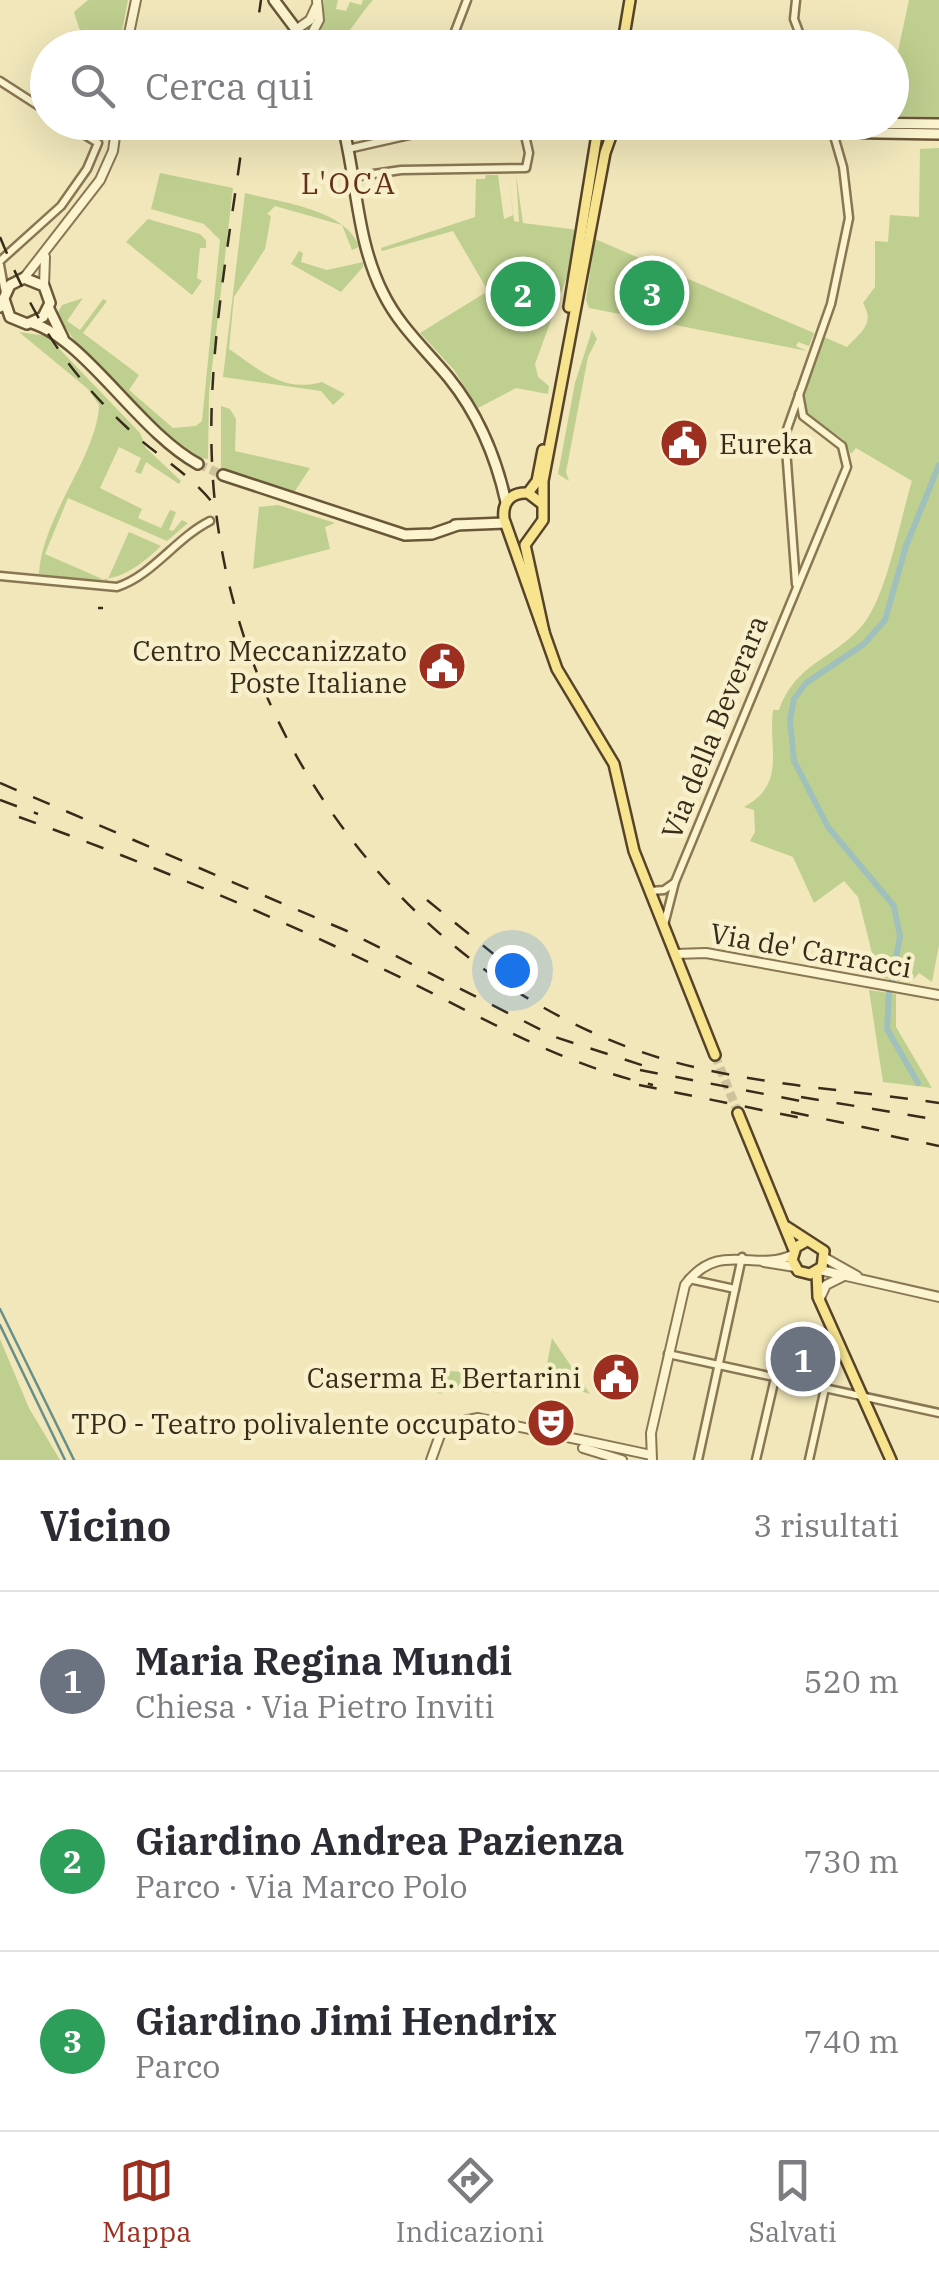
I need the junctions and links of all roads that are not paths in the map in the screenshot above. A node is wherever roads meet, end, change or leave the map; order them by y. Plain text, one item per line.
1 (136, 0) edge
2 (274, 0) edge
3 (466, 0) edge
4 (630, 0) edge
5 (796, 0) edge
6 (317, 1) edge
7 (297, 28) joint
8 (130, 30) edge
9 (315, 30) edge
10 (455, 30) edge
11 (624, 30) edge
12 (798, 30) edge
13 (0, 81) edge
14 (30, 100) edge
15 (939, 124) edge
16 (909, 125) edge
17 (909, 132) edge
18 (939, 134) edge
19 (93, 140) edge
20 (113, 140) edge
21 (346, 140) edge
22 (388, 140) edge
23 (526, 140) edge
24 (599, 140) edge
25 (610, 140) edge
26 (834, 140) edge
27 (348, 149) junction
28 (352, 178) junction
29 (37, 231) junction
30 (56, 241) junction
31 (46, 253) junction
32 (1, 265) edge
33 (22, 279) junction
34 (44, 286) junction
35 (3, 300) edge
36 (48, 309) junction
37 (14, 320) junction
38 (0, 322) edge
39 (32, 323) junction
40 (64, 341) junction
41 (799, 394) junction
42 (807, 422) junction
43 (787, 426) junction
44 (198, 464) tunnel mouth
45 (223, 476) tunnel mouth
46 (500, 476) junction
47 (523, 493) junction
48 (542, 503) junction
49 (505, 505) junction
50 (210, 521) dead end
51 (479, 521) junction
52 (508, 526) junction
53 (532, 532) junction
54 (796, 546) junction
55 (812, 550) junction
56 (0, 576) edge
57 (795, 590) junction
58 (544, 632) junction
59 (675, 882) junction
60 (650, 891) junction
61 (664, 927) junction
62 (675, 954) junction
63 (939, 995) edge
64 (715, 1056) tunnel mouth
65 (738, 1113) tunnel mouth
66 (781, 1221) junction
67 (806, 1242) junction
68 (793, 1252) junction
69 (742, 1258) junction
70 (756, 1258) junction
71 (825, 1258) junction
72 (799, 1270) junction
73 (818, 1271) junction
74 (852, 1276) junction
75 (690, 1279) junction
76 (736, 1289) junction
77 (939, 1297) edge
78 (818, 1298) junction
79 (668, 1354) junction
80 (720, 1366) junction
81 (775, 1378) junction
82 (825, 1388) junction
83 (862, 1396) junction
84 (939, 1413) edge
85 (645, 1456) edge
86 (614, 1459) edge
87 (433, 1460) edge
88 (662, 1460) edge
89 (698, 1460) edge
90 (756, 1460) edge
91 (809, 1460) edge
92 (891, 1460) edge

1 - 8 street
2 - 7 main road
3 - 10 street
4 - 11 main road
5 - 12 street
6 - 7 street
6 - 9 street
13 - 14 street
15 - 16 main road
17 - 18 main road
19 - 29 street
20 - 30 street
21 - 27 main road
22 - 27 street
23 - 28 street
24 - 47 main road
25 - 48 main road
26 - 41 street, Via della Beverara
27 - 28 main road
28 - 46 main road
29 - 30 street
29 - 32 street
30 - 31 street
31 - 33 street
31 - 34 street
32 - 33 street
32 - 35 street
33 - 34 main road
33 - 35 main road
34 - 36 main road
35 - 37 main road
36 - 39 main road
36 - 40 main road
37 - 38 main road
37 - 39 main road
39 - 40 main road
40 - 44 main road
41 - 42 street
41 - 43 street, Via della Beverara
42 - 43 street
42 - 55 street, Via della Beverara
43 - 54 street, Via della Beverara
45 - 51 main road
46 - 47 main road
46 - 49 main road
47 - 48 main road
47 - 49 main road
48 - 53 main road
49 - 51 main road
49 - 52 main road
50 - 56 street
51 - 52 main road
52 - 53 main road
52 - 58 main road
53 - 58 main road
54 - 55 street
54 - 57 street, Via della Beverara
55 - 57 street, Via della Beverara
57 - 59 street, Via della Beverara
58 - 60 main road
59 - 60 street, Via della Beverara
59 - 61 street, Via della Beverara
60 - 61 main road
61 - 62 main road
62 - 63 street, Via de' Carracci
62 - 64 main road
65 - 66 main road
66 - 67 main road
66 - 68 main road
67 - 68 main road
67 - 71 main road
68 - 70 street
68 - 72 main road
69 - 70 street
69 - 75 street
69 - 76 street
70 - 72 street
71 - 73 main road
71 - 74 street
72 - 73 main road
72 - 78 main road
73 - 74 street
73 - 78 main road
74 - 77 street
74 - 78 street
75 - 76 street
75 - 79 street
76 - 80 street
78 - 83 main road
79 - 80 street
79 - 85 street
80 - 81 street
80 - 89 street
81 - 82 street
81 - 90 street
82 - 83 street
82 - 91 street
83 - 84 street
83 - 92 main road
85 - 87 street
85 - 88 street
86 - 87 street

